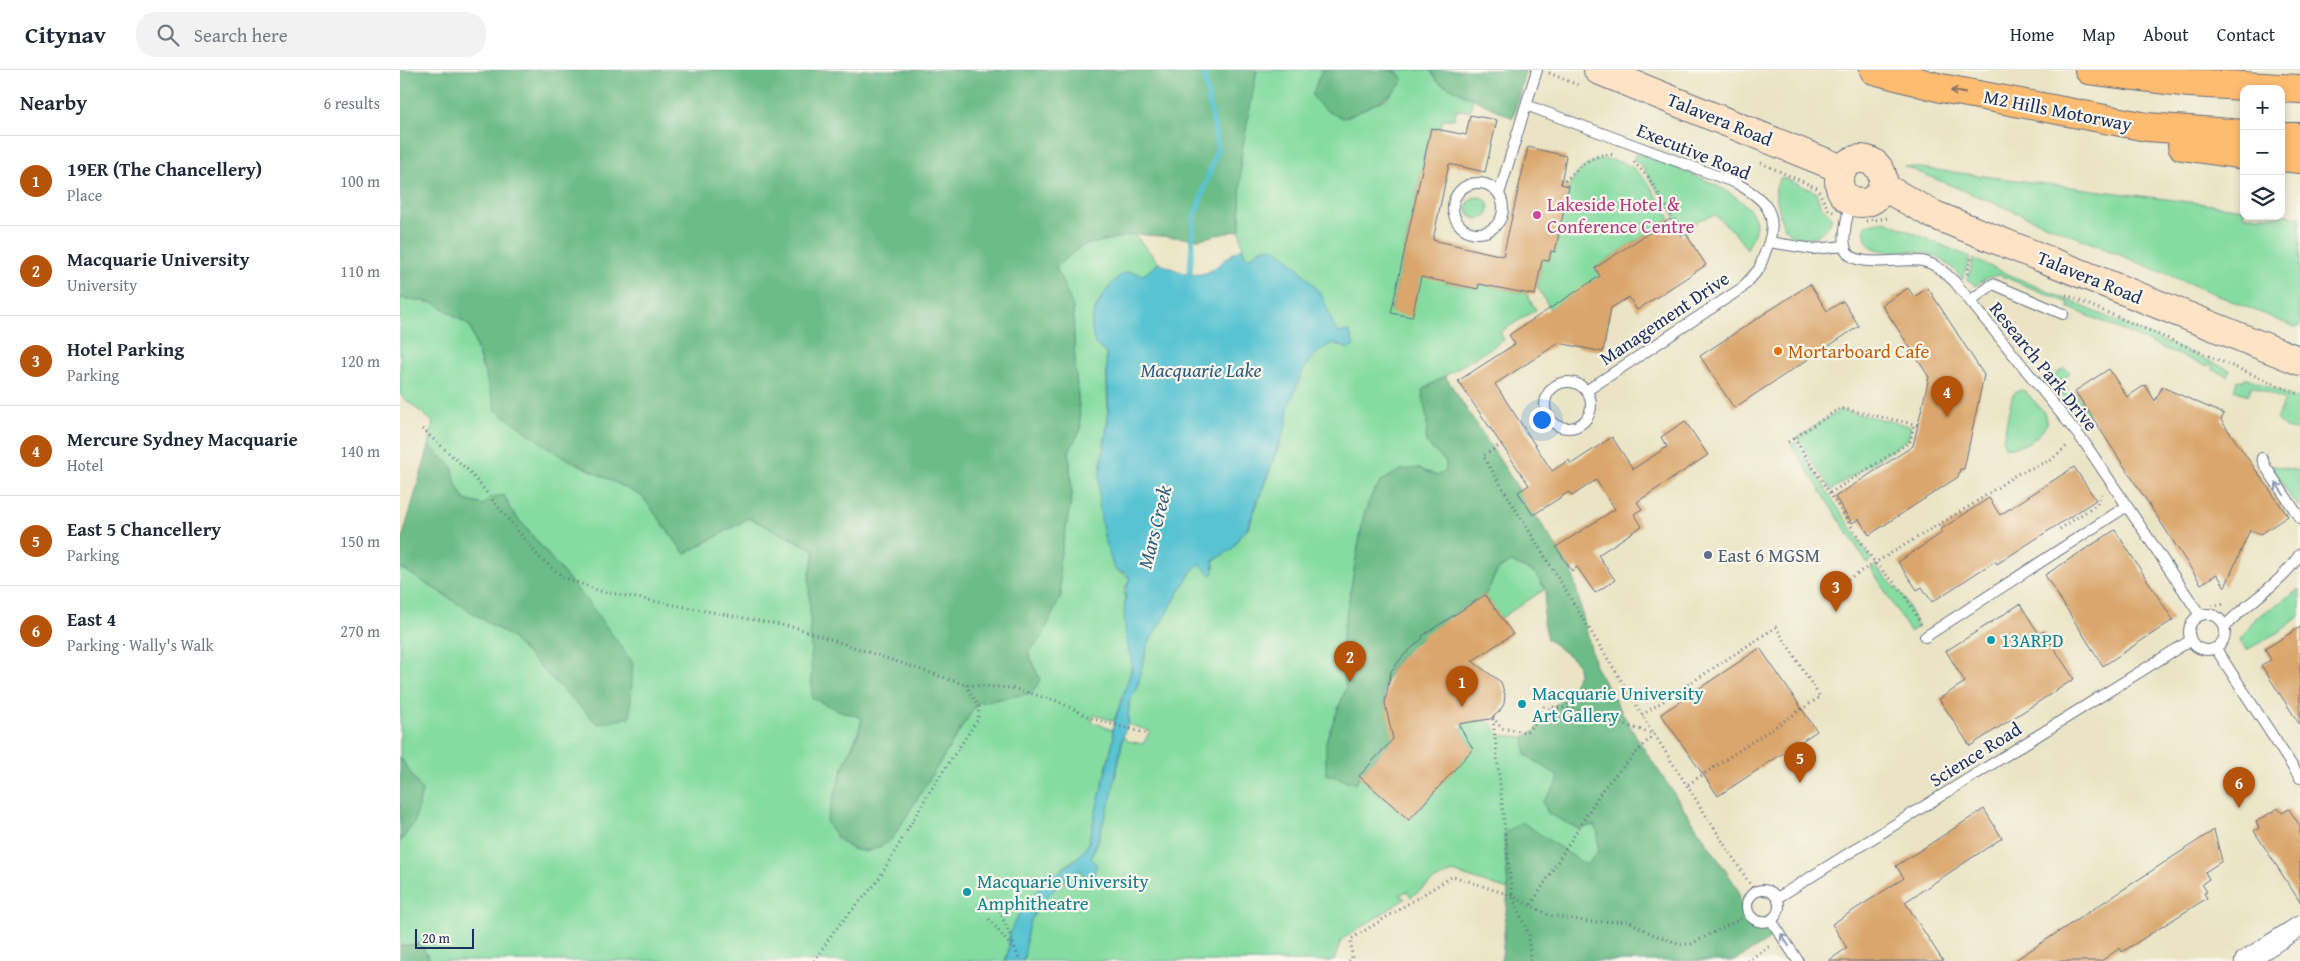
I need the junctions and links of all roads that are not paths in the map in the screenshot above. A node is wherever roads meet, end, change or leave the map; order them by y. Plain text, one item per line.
1 (1537, 70) edge
2 (1598, 70) edge
3 (1874, 70) edge
4 (2089, 70) edge
5 (2300, 89) edge
6 (2023, 104) junction
7 (1526, 105) junction
8 (2240, 134) edge
9 (2285, 137) edge
10 (2300, 137) edge
11 (2240, 154) edge
12 (2285, 158) edge
13 (2300, 159) edge
14 (1842, 169) junction
15 (1882, 186) junction
16 (1499, 194) junction
17 (1858, 211) junction
18 (1769, 242) junction
19 (1844, 246) junction
20 (1974, 298) junction
21 (2063, 314) dead end
22 (2300, 361) edge
23 (1586, 391) junction
24 (2262, 458) dead end
25 (2127, 506) junction
26 (2300, 518) edge
27 (2300, 554) edge
28 (2296, 568) edge
29 (2200, 615) junction
30 (2225, 626) junction
31 (1927, 635) road end
32 (2191, 640) junction
33 (2216, 649) junction
34 (2300, 778) edge
35 (1777, 898) junction
36 (1771, 920) junction
37 (2300, 926) edge
38 (1798, 961) edge
39 (2245, 961) edge

1 - 7 lane
2 - 14 street, Talavera Road
6 -> 3 highway, M2 Hills Motorway
4 - 5 highway
6 - 8 highway, M2 Hills Motorway
6 - 11 highway
7 - 16 lane
7 - 18 lane, Executive Road
9 - 10 highway
12 - 13 highway
14 - 15 street
14 - 17 street
15 - 17 street
15 - 22 street, Talavera Road
16 - 16 lane
17 - 19 lane
18 - 19 lane
18 - 23 lane, Management Drive
19 - 20 lane, Research Park Drive
20 - 21 lane
20 - 25 lane, Research Park Drive
23 - 23 lane
26 -> 24 lane
25 - 29 lane, Research Park Drive
25 - 31 lane
27 - 28 lane
28 - 30 lane
29 - 30 lane
29 - 32 lane
30 - 33 lane
32 - 33 lane
32 - 35 lane, Science Road
33 - 34 lane
35 - 36 lane
35 - 36 lane
38 -> 36 lane
37 - 39 street

